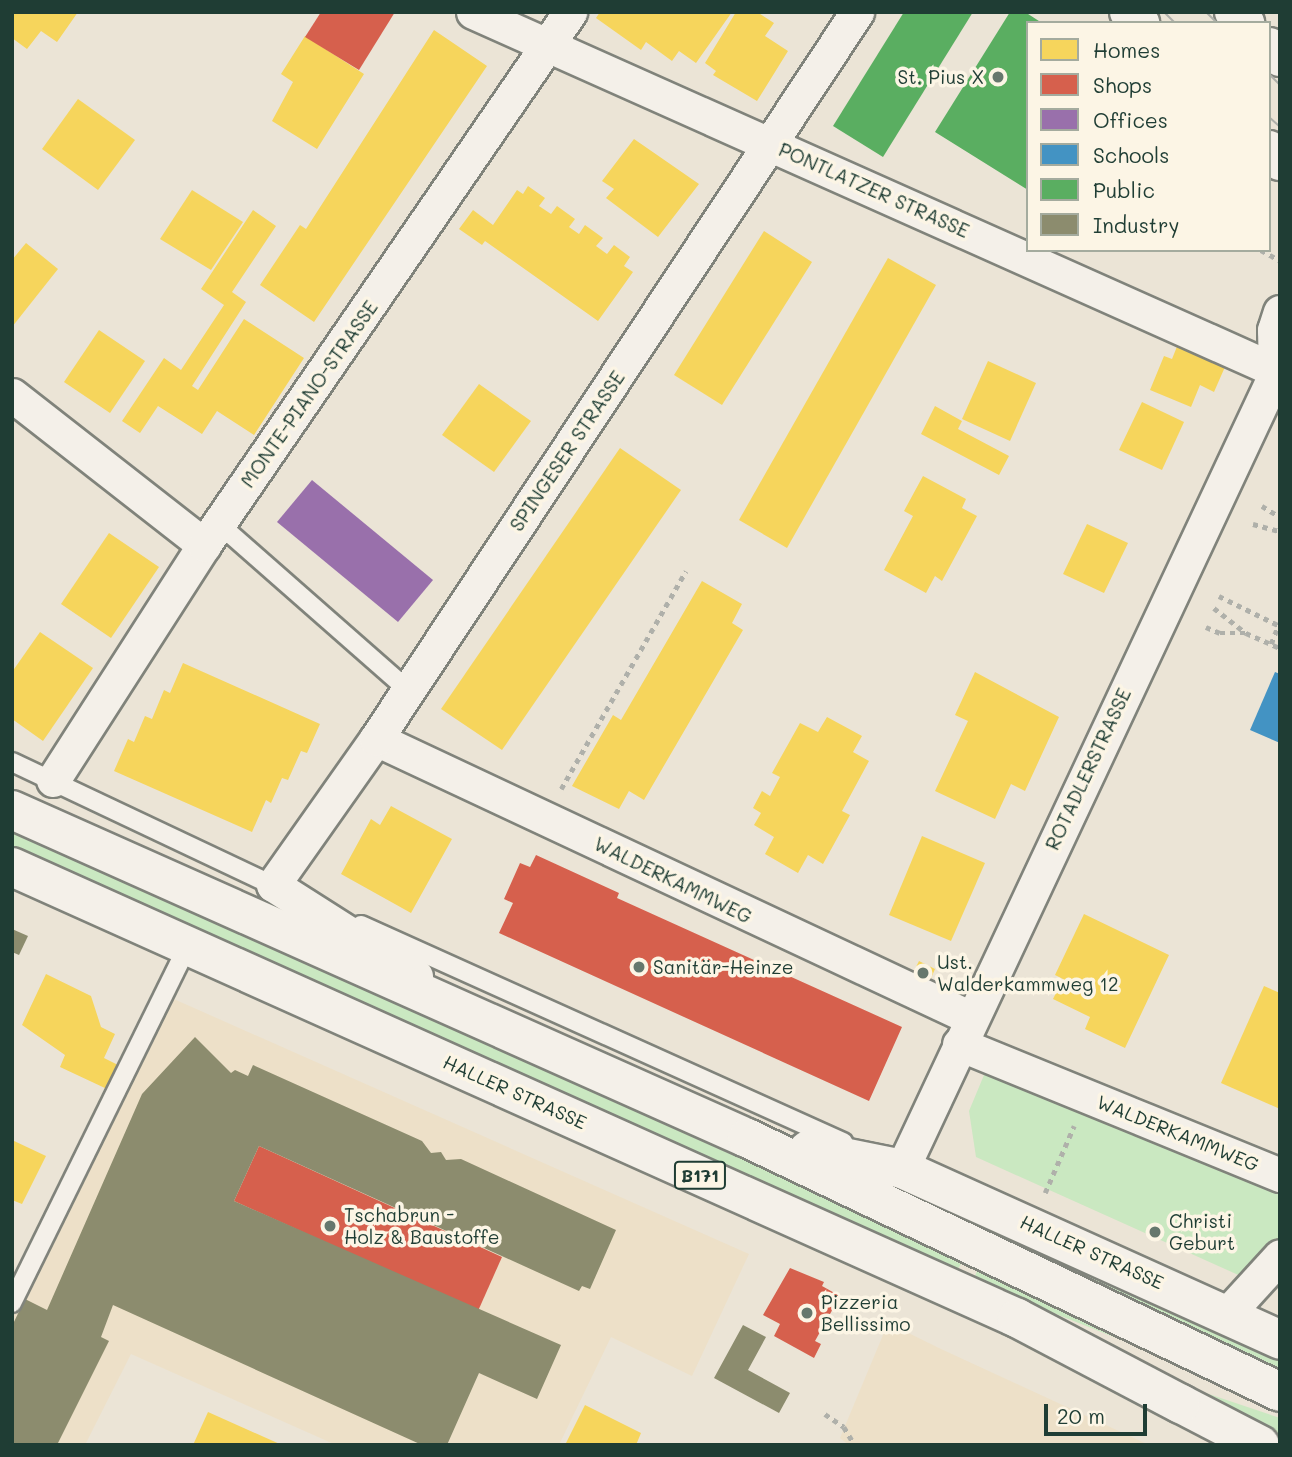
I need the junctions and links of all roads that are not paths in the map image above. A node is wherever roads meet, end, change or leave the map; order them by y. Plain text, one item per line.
1 (473, 12) edge
2 (570, 12) edge
3 (856, 12) edge
4 (547, 48) junction
5 (772, 144) junction
6 (1280, 312) edge
7 (1277, 367) edge
8 (12, 395) edge
9 (212, 535) junction
10 (408, 690) junction
11 (376, 738) junction
12 (12, 762) edge
13 (53, 779) junction
14 (12, 810) edge
15 (12, 867) edge
16 (273, 885) junction
17 (188, 946) junction
18 (491, 1025) junction
19 (965, 1031) junction
20 (747, 1138) junction
21 (902, 1169) junction
22 (1280, 1175) edge
23 (980, 1247) junction
24 (1280, 1256) edge
25 (12, 1303) edge
26 (1228, 1314) junction
27 (1017, 1318) junction
28 (1280, 1340) edge
29 (1280, 1394) edge
30 (1260, 1445) edge

1 - 4 street, PONTLATZER STRASSE
2 - 4 street, MONTE-PIANO-STRASSE
3 - 5 street, SPINGESER STRASSE
4 - 5 street, PONTLATZER STRASSE
4 - 9 street, MONTE-PIANO-STRASSE
5 - 7 street, PONTLATZER STRASSE
5 - 10 street, SPINGESER STRASSE
6 - 7 street, ROTADLERSTRASSE
7 - 19 street, ROTADLERSTRASSE
8 - 9 street
9 - 10 lane
9 - 13 street, MONTE-PIANO-STRASSE
10 - 11 street, SPINGESER STRASSE
11 - 16 street, SPINGESER STRASSE
11 - 19 street, WALDERKAMMWEG
12 - 13 lane
13 - 16 lane
14 - 18 main road, HALLER STRASSE / B171
15 - 17 main road, HALLER STRASSE / B171
16 - 18 street, HALLER STRASSE
16 - 21 lane, HALLER STRASSE
17 - 25 lane
17 - 27 main road, HALLER STRASSE / B171
18 - 20 main road, HALLER STRASSE / B171
19 - 21 street, ROTADLERSTRASSE
19 - 22 street, WALDERKAMMWEG
20 - 21 main road
20 - 23 main road, HALLER STRASSE / B171
21 - 23 lane, HALLER STRASSE
21 - 26 main road, HALLER STRASSE
23 - 29 main road, HALLER STRASSE / B171
24 - 26 street
26 - 28 main road, HALLER STRASSE
27 - 29 main road, HALLER STRASSE / B171
27 - 30 main road, HALLER STRASSE / B171

